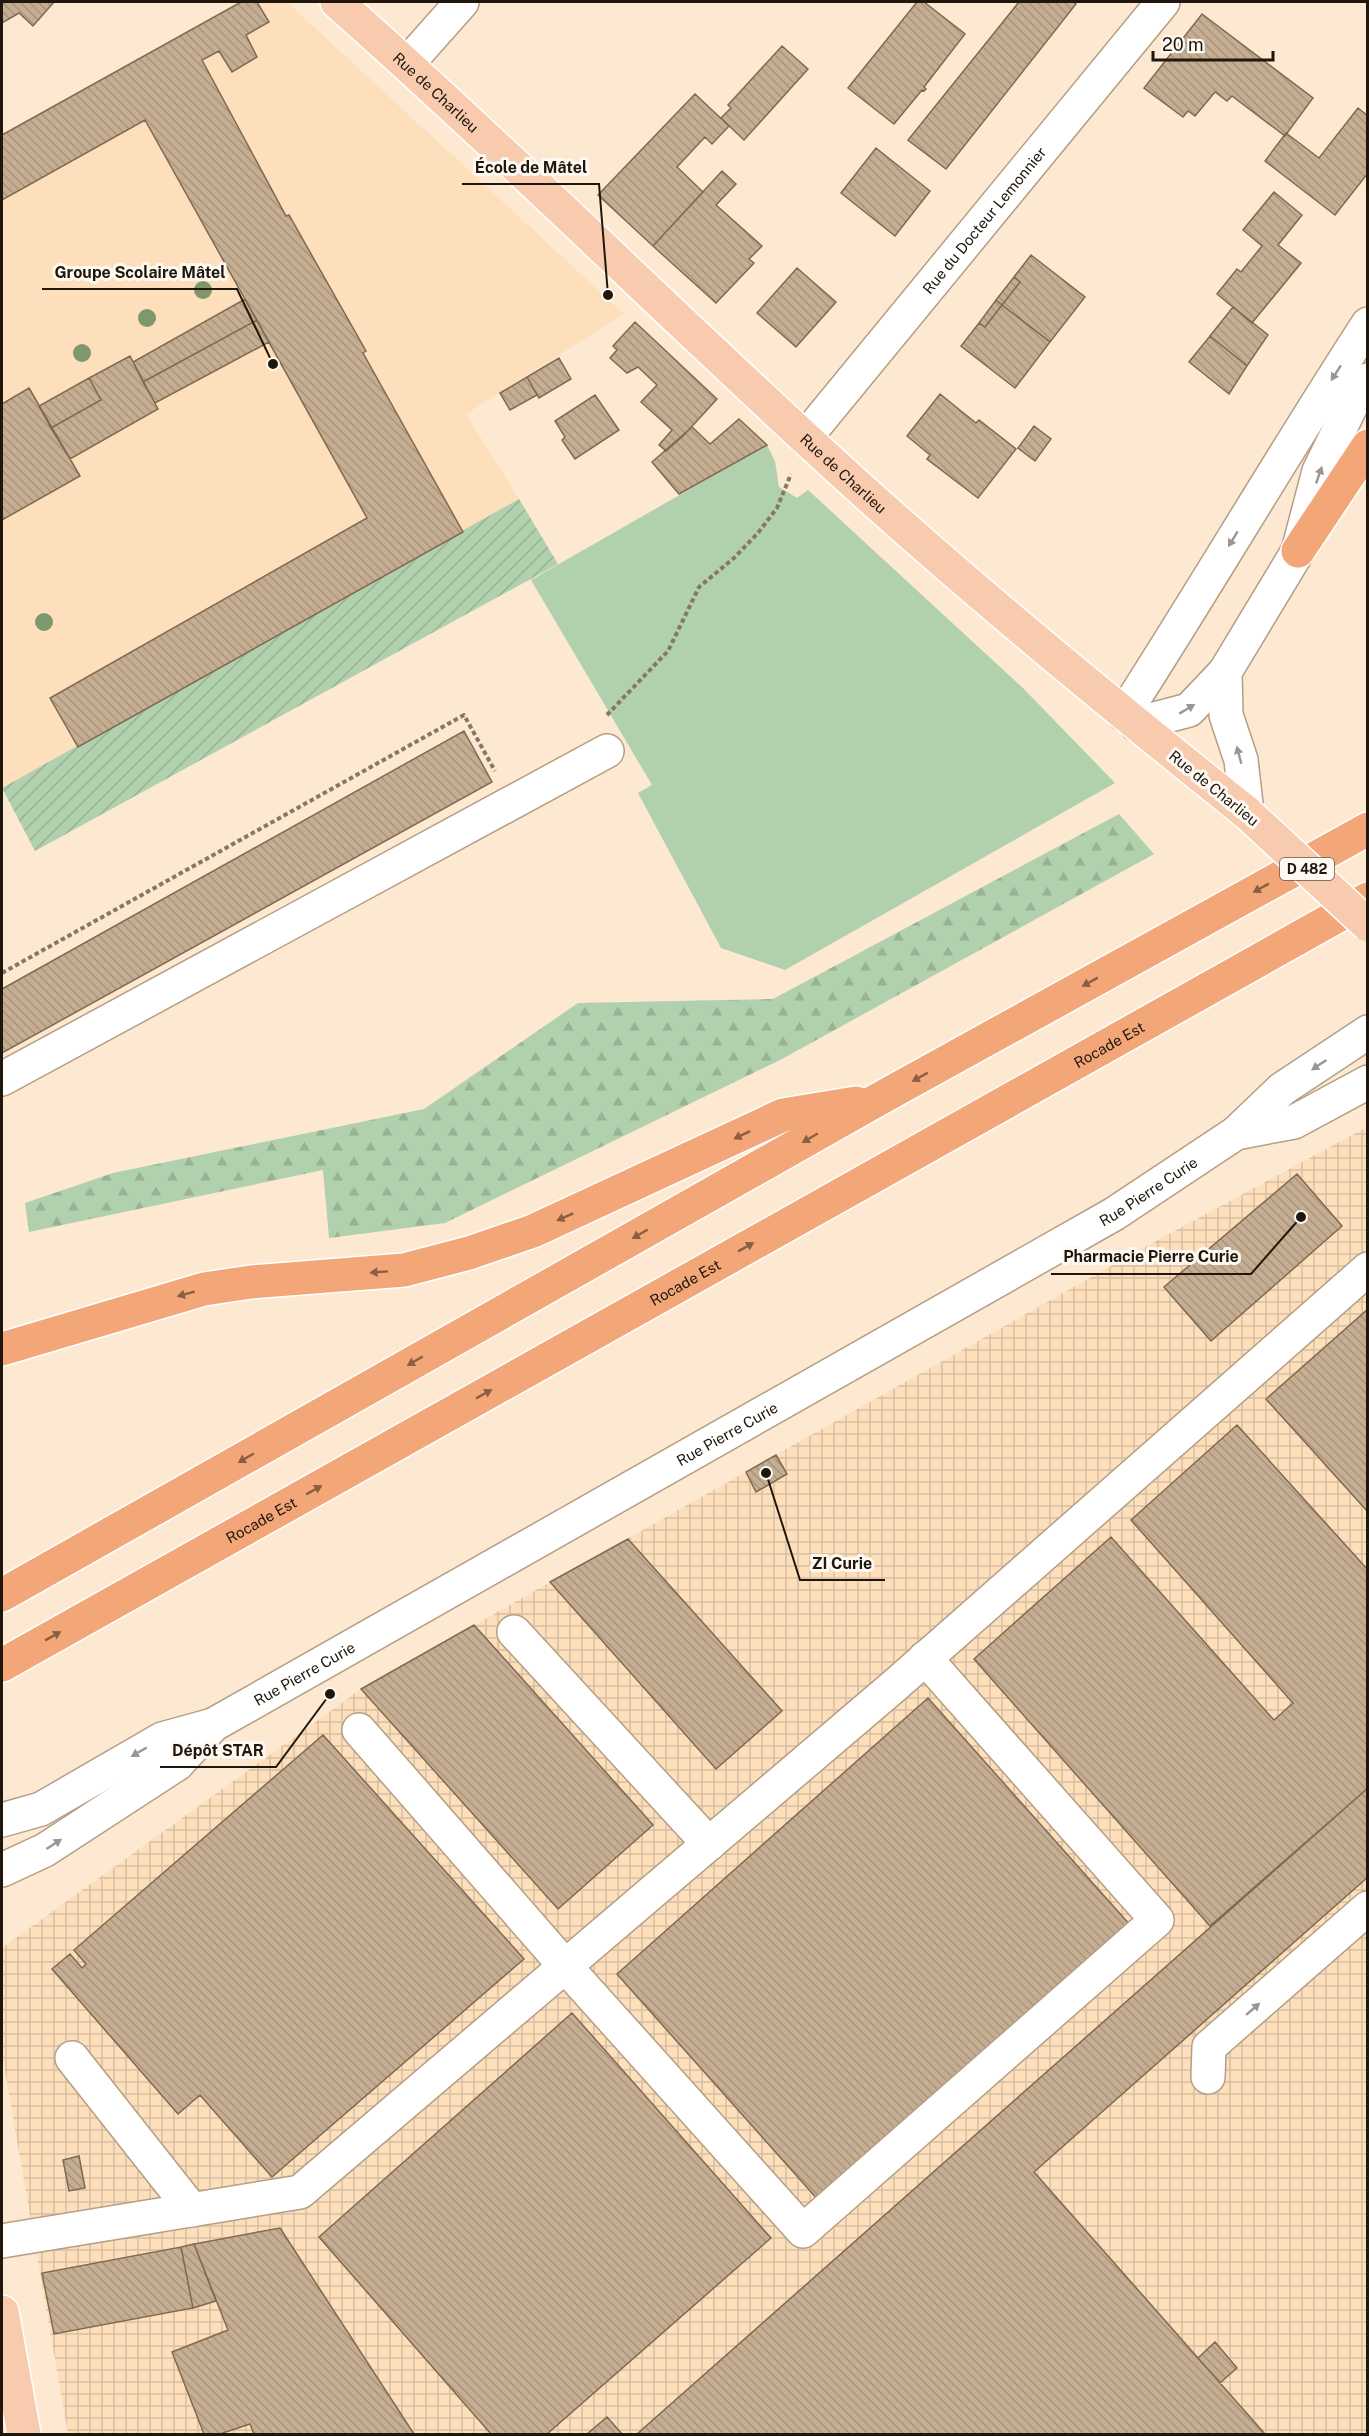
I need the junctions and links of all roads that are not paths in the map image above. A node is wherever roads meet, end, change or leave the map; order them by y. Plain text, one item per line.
1 (337, 2) edge
2 (462, 2) edge
3 (1163, 2) edge
4 (407, 64) junction
5 (1368, 324) edge
6 (1368, 380) edge
7 (805, 438) junction
8 (1368, 446) edge
9 (1298, 551) junction
10 (1225, 672) junction
11 (1130, 719) junction
12 (607, 750) road end
13 (1247, 813) junction
14 (1368, 829) edge
15 (1368, 899) edge
16 (1368, 925) edge
17 (1368, 1032) edge
18 (2, 1080) edge
19 (1368, 1082) edge
20 (879, 1099) junction
21 (1236, 1133) junction
22 (1368, 1269) edge
23 (51, 1333) junction
24 (2, 1341) edge
25 (2, 1349) edge
26 (2, 1595) edge
27 (514, 1632) dead end
28 (925, 1658) junction
29 (2, 1665) edge
30 (213, 1725) junction
31 (359, 1730) dead end
32 (2, 1820) edge
33 (709, 1844) junction
34 (2, 1870) edge
35 (1368, 1908) edge
36 (565, 1966) junction
37 (72, 2058) dead end
38 (1208, 2077) dead end
39 (192, 2210) junction
40 (2, 2241) edge
41 (2, 2312) edge
42 (6, 2365) edge
43 (24, 2434) edge

1 - 4 main road, Rue de Charlieu
2 - 4 street
3 - 7 street, Rue du Docteur Lemonnier
4 - 7 main road, Rue de Charlieu
5 -> 11 street
9 -> 6 street
7 - 11 main road, Rue de Charlieu
8 - 9 highway
9 - 10 street
11 -> 10 street
13 -> 10 street
11 - 13 main road, Rue de Charlieu
12 - 18 street
13 - 16 main road, Rue de Charlieu / D 482, bridge
14 -> 20 highway
29 -> 15 highway, Rocade Est
17 -> 21 street, Rue Pierre Curie
19 - 21 street, Rue Pierre Curie
20 -> 23 highway
20 -> 26 highway
21 - 30 street, Rue Pierre Curie
22 - 28 street
23 - 24 highway
23 - 25 highway
27 - 33 street
28 - 33 street
28 - 36 street
30 -> 32 street, Rue Pierre Curie
34 -> 30 street, Rue Pierre Curie
31 - 36 street
33 - 36 street
38 -> 35 street
36 - 39 street
37 - 39 street
39 - 40 street
41 - 42 main road
42 - 43 main road

